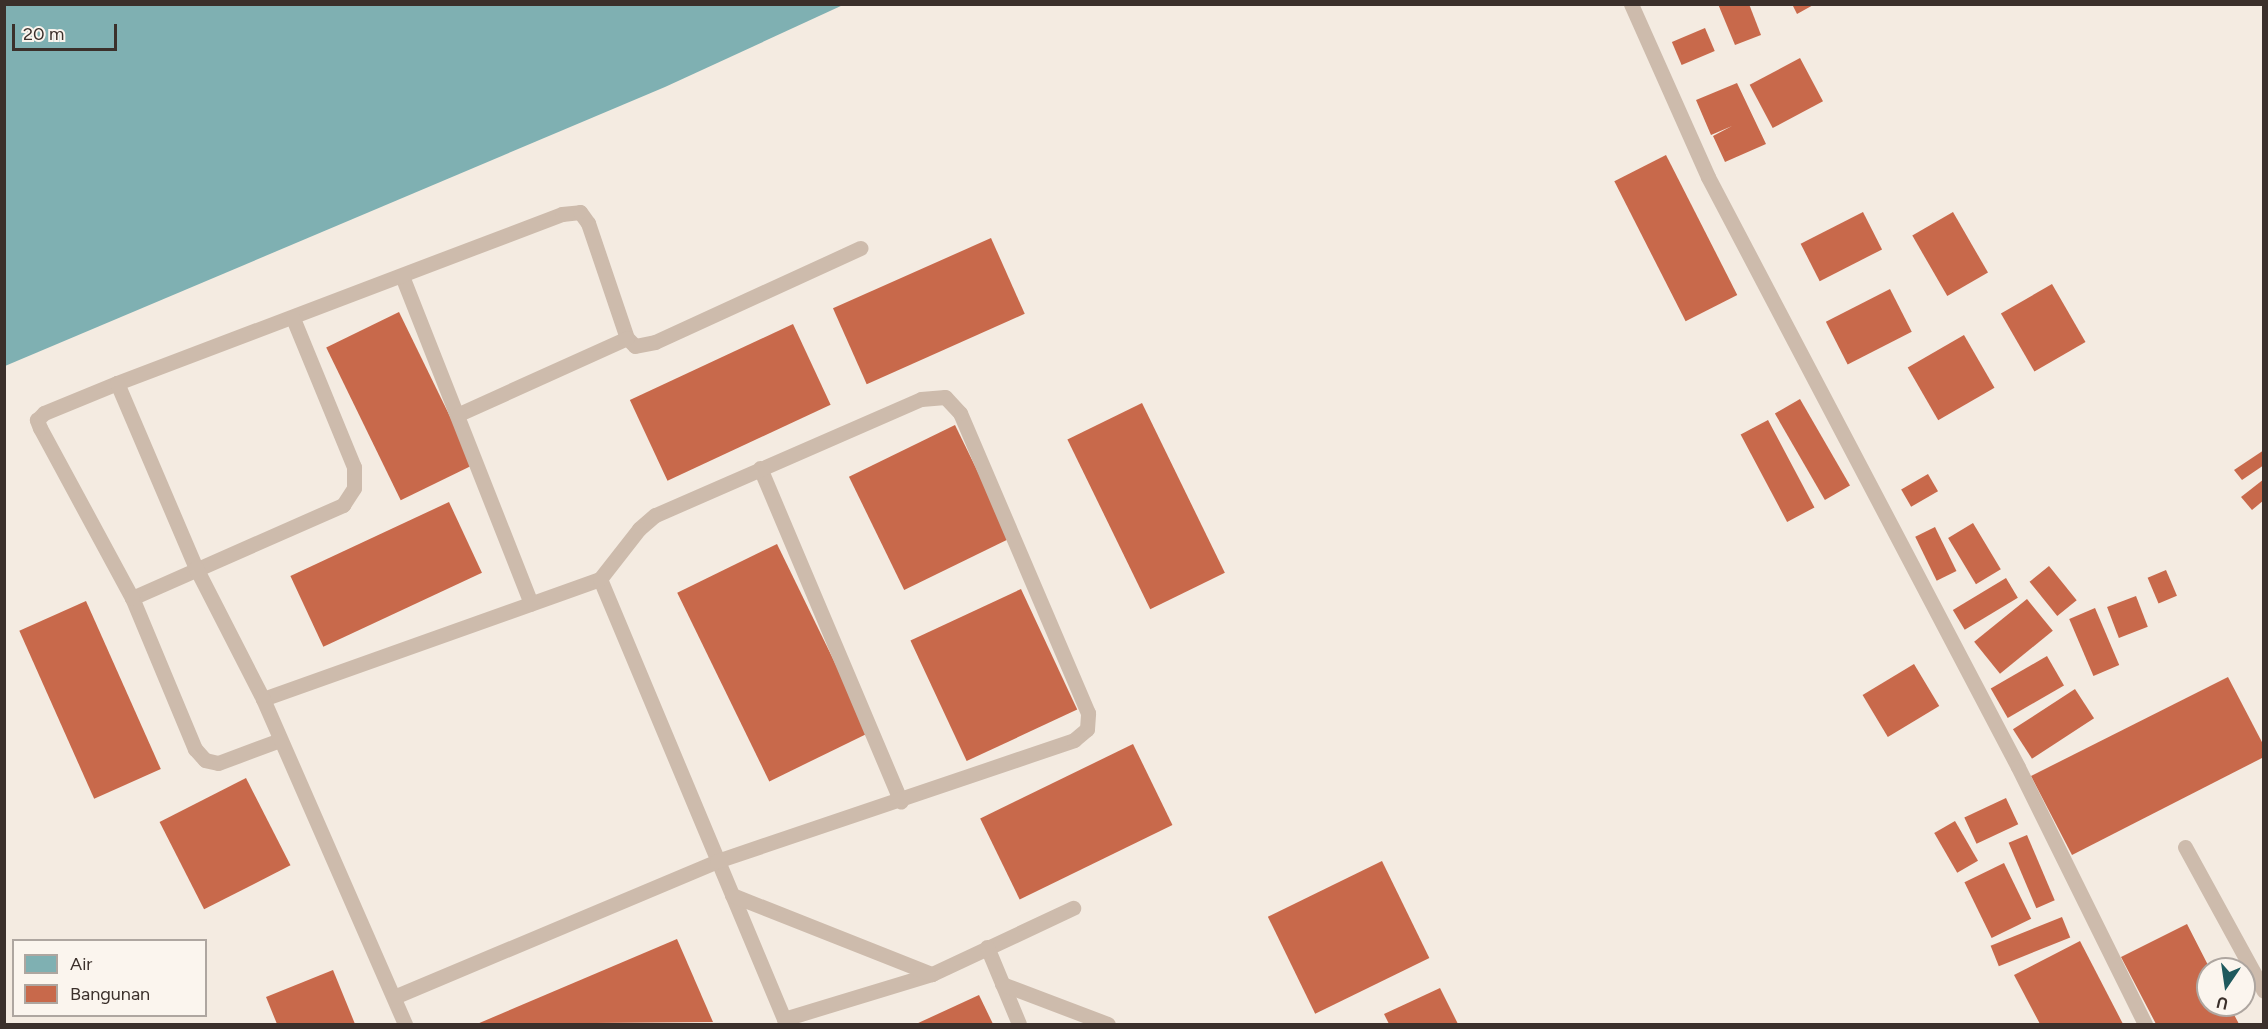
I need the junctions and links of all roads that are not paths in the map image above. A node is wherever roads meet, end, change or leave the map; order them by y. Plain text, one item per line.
1 (1631, 4) edge
2 (860, 248) dead end
3 (402, 276) junction
4 (293, 318) junction
5 (627, 338) junction
6 (117, 382) junction
7 (459, 414) junction
8 (760, 468) junction
9 (196, 568) junction
10 (600, 579) junction
11 (132, 598) junction
12 (531, 603) junction
13 (263, 699) junction
14 (280, 740) junction
15 (901, 801) junction
16 (2185, 847) dead end
17 (717, 861) junction
18 (732, 895) junction
19 (1073, 908) dead end
20 (987, 947) junction
21 (932, 974) junction
22 (1002, 984) junction
23 (2264, 991) edge
24 (394, 997) junction
25 (778, 1022) edge
26 (405, 1024) edge
27 (1019, 1024) edge
28 (1108, 1024) edge
29 (2145, 1024) edge

1 - 29 lane
2 - 5 lane
3 - 4 lane
3 - 5 lane
3 - 7 lane
4 - 6 lane
4 - 9 lane
5 - 7 lane
6 - 9 lane
6 - 11 lane
7 - 12 lane
8 - 10 lane
8 - 15 lane
8 - 15 lane
9 - 11 lane
9 - 13 lane
10 - 12 lane
10 - 17 lane
11 - 14 lane
12 - 13 lane
13 - 14 lane
14 - 24 lane
15 - 17 lane
16 - 23 lane
17 - 18 lane
17 - 24 lane
18 - 21 lane
18 - 25 lane
19 - 20 lane
20 - 21 lane
20 - 22 lane
21 - 25 lane
22 - 27 lane
22 - 28 lane
24 - 26 lane

